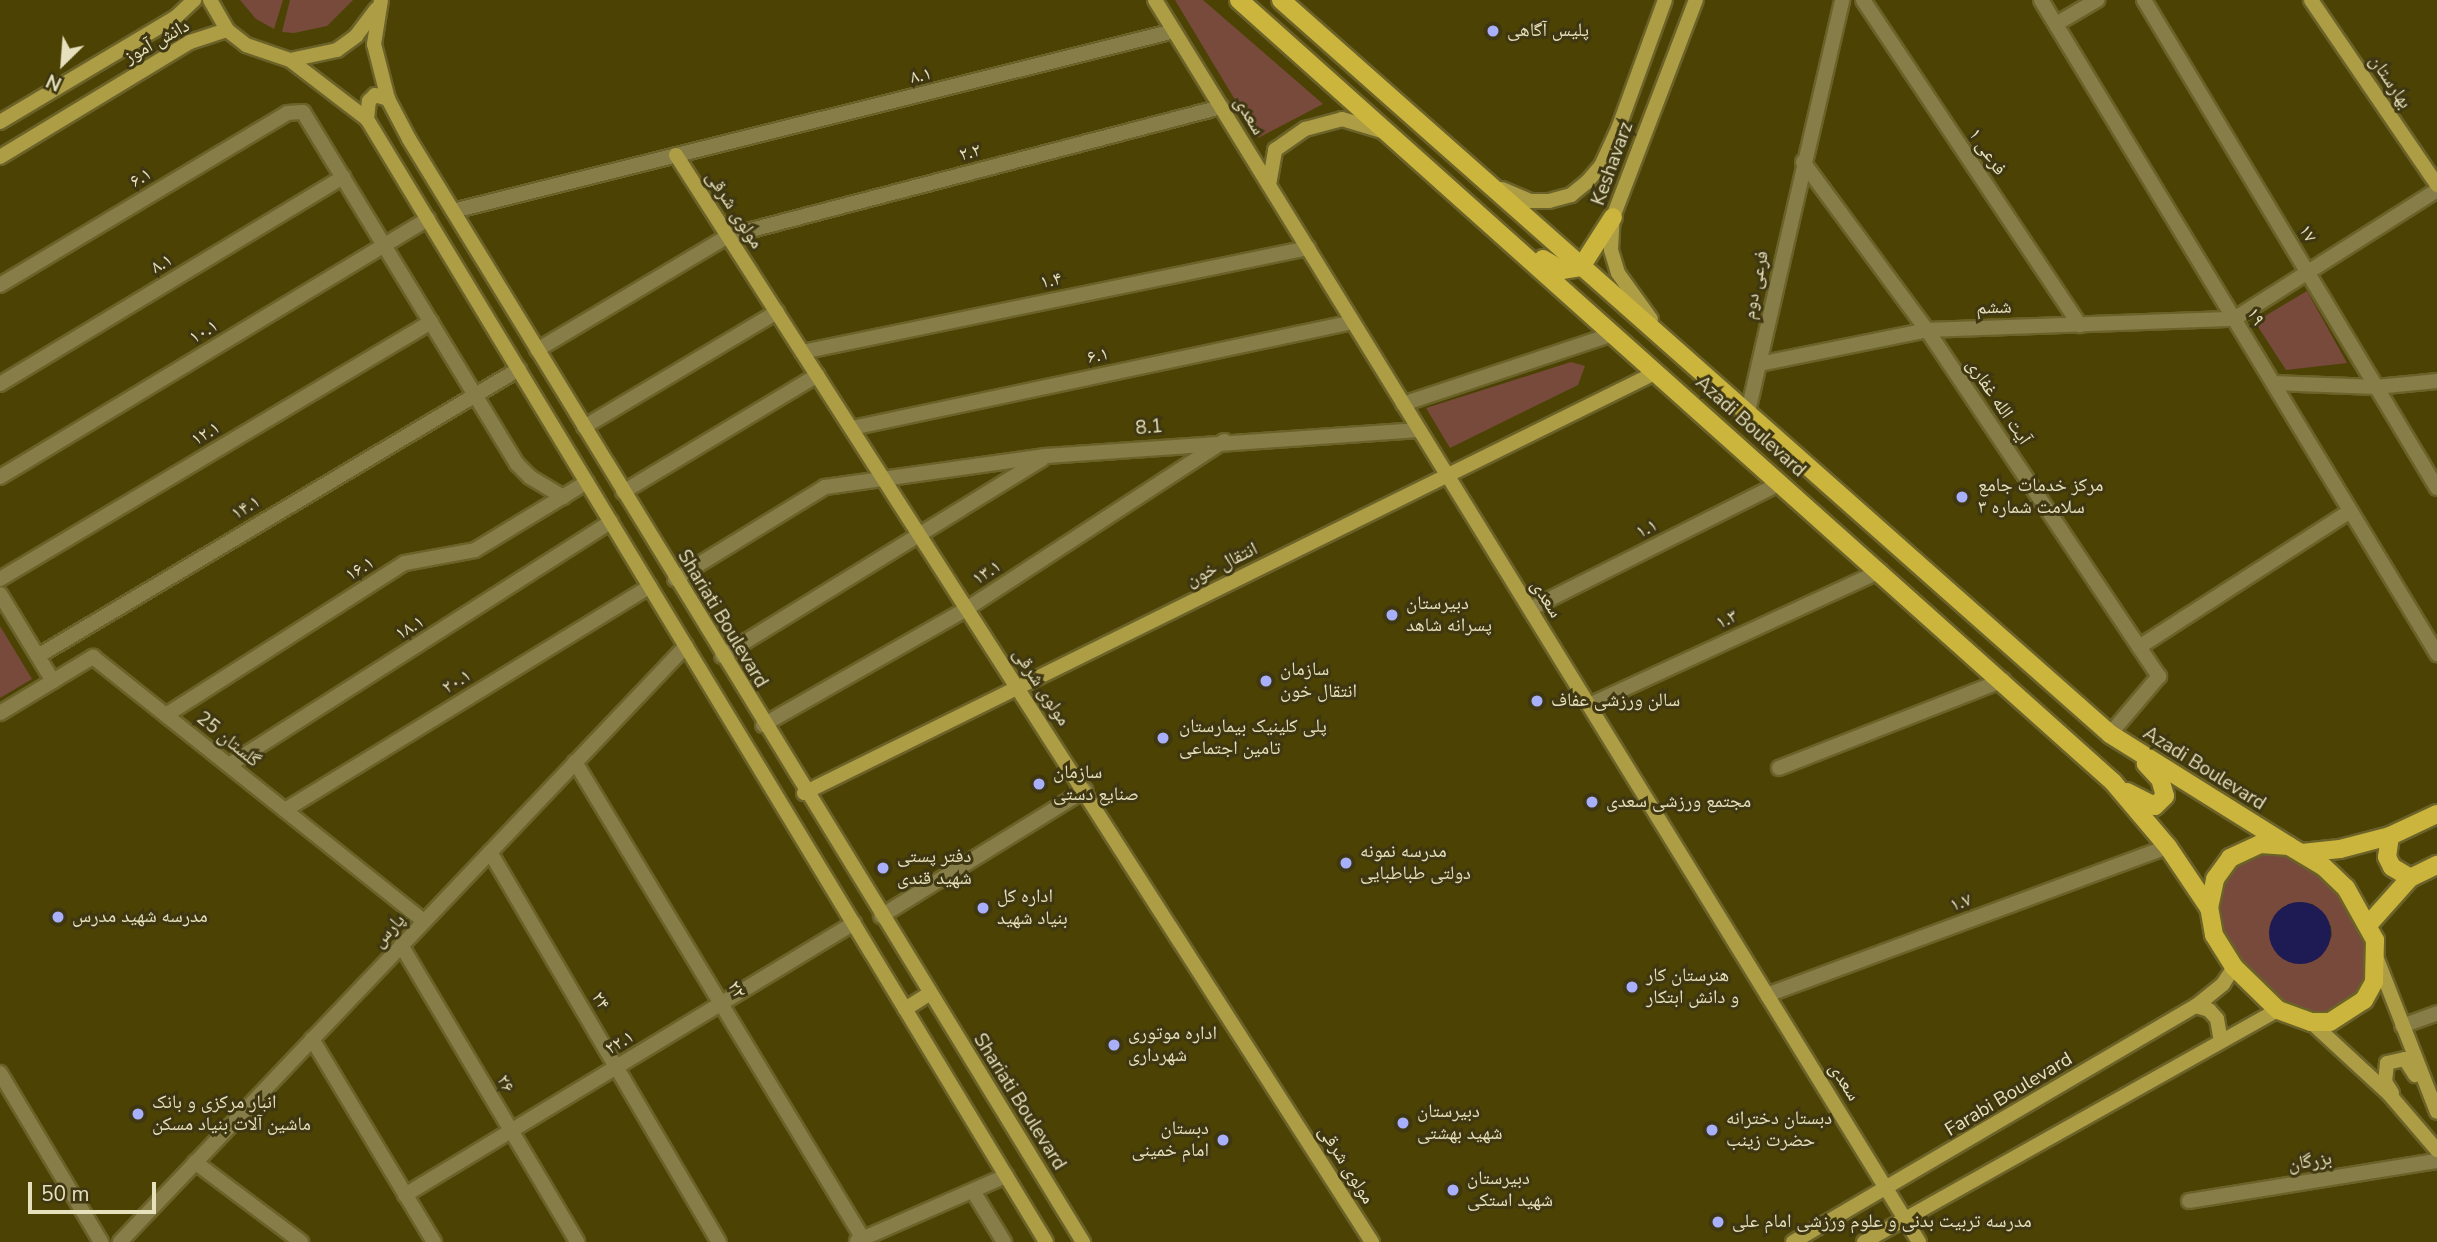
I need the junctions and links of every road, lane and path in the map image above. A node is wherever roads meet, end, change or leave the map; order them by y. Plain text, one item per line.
1 (194, 0) edge
2 (209, 0) edge
3 (381, 0) edge
4 (1156, 0) edge
5 (1239, 0) edge
6 (1281, 0) edge
7 (1665, 0) edge
8 (1696, 0) edge
9 (1842, 0) edge
10 (1863, 0) edge
11 (2041, 0) edge
12 (2097, 0) edge
13 (2144, 0) edge
14 (2311, 0) edge
15 (2056, 24) junction
16 (228, 30) junction
17 (1174, 31) junction
18 (290, 60) junction
19 (388, 99) junction
20 (1221, 107) junction
21 (367, 119) junction
22 (0, 122) edge
23 (1618, 129) junction
24 (1390, 134) junction
25 (1643, 139) junction
26 (676, 155) junction
27 (0, 157) edge
28 (1803, 162) junction
29 (1475, 174) junction
30 (343, 177) junction
31 (1269, 185) junction
32 (2437, 188) edge
33 (453, 211) junction
34 (1613, 217) junction
35 (428, 219) junction
36 (1497, 230) junction
37 (728, 236) junction
38 (384, 246) junction
39 (1308, 248) junction
40 (1581, 267) junction
41 (2307, 272) junction
42 (0, 285) edge
43 (777, 312) junction
44 (2234, 319) junction
45 (431, 322) junction
46 (1353, 322) junction
47 (2080, 325) junction
48 (1927, 330) junction
49 (1614, 334) junction
50 (537, 350) junction
51 (802, 352) junction
52 (1759, 364) junction
53 (1690, 365) junction
54 (519, 369) junction
55 (1657, 372) junction
56 (818, 375) junction
57 (2437, 381) edge
58 (2273, 383) junction
59 (0, 384) edge
60 (2376, 387) junction
61 (474, 393) junction
62 (1403, 404) junction
63 (1747, 416) junction
64 (584, 427) junction
65 (852, 428) junction
66 (1419, 430) junction
67 (1225, 440) junction
68 (1046, 456) junction
69 (1448, 476) junction
70 (0, 477) edge
71 (883, 477) junction
72 (587, 482) junction
73 (1782, 483) junction
74 (2437, 488) edge
75 (622, 492) junction
76 (563, 497) junction
77 (2350, 511) junction
78 (611, 522) junction
79 (921, 536) junction
80 (1881, 571) junction
81 (0, 579) edge
82 (675, 579) junction
83 (650, 586) junction
84 (0, 594) edge
85 (968, 608) junction
86 (1530, 609) junction
87 (686, 646) junction
88 (2139, 647) junction
89 (2437, 654) edge
90 (38, 656) junction
91 (722, 656) junction
92 (53, 681) junction
93 (2003, 681) junction
94 (1019, 687) junction
95 (1589, 705) junction
96 (0, 713) edge
97 (166, 715) junction
98 (763, 725) junction
99 (2110, 734) junction
100 (2132, 750) junction
101 (575, 762) junction
102 (229, 765) junction
103 (1779, 768) dead end
104 (2113, 782) junction
105 (1084, 790) junction
106 (804, 793) junction
107 (285, 810) junction
108 (2437, 814) edge
109 (2390, 836) junction
110 (2168, 847) junction
111 (2296, 849) junction
112 (490, 852) junction
113 (2437, 864) edge
114 (2410, 878) junction
115 (2208, 908) junction
116 (881, 916) junction
117 (424, 921) junction
118 (854, 923) junction
119 (2368, 925) junction
120 (401, 945) junction
121 (2377, 959) junction
122 (2234, 967) junction
123 (929, 994) junction
124 (1768, 995) junction
125 (723, 1005) junction
126 (2196, 1006) junction
127 (905, 1009) junction
128 (2278, 1010) junction
129 (2437, 1013) edge
130 (2311, 1022) junction
131 (2402, 1026) junction
132 (312, 1040) junction
133 (2221, 1041) junction
134 (617, 1068) junction
135 (0, 1073) edge
136 (2401, 1107) junction
137 (2437, 1112) edge
138 (511, 1131) junction
139 (2437, 1150) edge
140 (2437, 1161) edge
141 (195, 1163) junction
142 (1006, 1177) junction
143 (1887, 1189) junction
144 (973, 1191) junction
145 (405, 1195) junction
146 (2189, 1200) dead end
147 (1905, 1219) junction
148 (861, 1241) edge
149 (101, 1242) edge
150 (120, 1242) edge
151 (301, 1242) edge
152 (434, 1242) edge
153 (576, 1242) edge
154 (719, 1242) edge
155 (1004, 1242) edge
156 (1046, 1242) edge
157 (1083, 1242) edge
158 (1372, 1242) edge
159 (1793, 1242) edge
160 (1864, 1242) edge
161 (1919, 1242) edge

1 - 22 main road, دانش آموز
2 - 16 main road
3 - 18 main road
3 - 19 main road, Shariati Boulevard
4 - 17 main road, سعدی
5 - 24 main road, Azadi Boulevard
6 - 29 main road, Azadi Boulevard
7 - 23 main road, Keshavarz
8 - 25 main road, Keshavarz
9 - 28 street, فرعی دوم
10 - 47 street, فرعی ۱
11 - 15 street, ۱۹
12 - 15 street
13 - 41 street, ۱۷
14 - 32 main road, بهارستان
15 - 44 street, ۱۹
16 - 18 main road
16 - 27 main road, دانش آموز
17 - 20 main road, سعدی
17 - 26 street, ۸.۱
18 - 21 main road
19 - 21 main road
19 - 33 main road, Shariati Boulevard
20 - 31 main road, سعدی
20 - 37 street, ۲.۲
21 - 35 main road
23 - 25 main road
23 - 29 main road, Keshavarz
24 - 31 main road
24 - 36 main road, Azadi Boulevard
25 - 34 main road, Keshavarz
26 - 33 street, ۸.۱
26 - 37 main road, مولوی شرقی
28 - 48 street, آیت الله غفاری
28 - 52 street, فرعی دوم
29 - 40 main road, Azadi Boulevard
30 - 38 street
30 - 42 street, ۶.۱
30 - 59 street, ۸.۱
31 - 39 main road, سعدی
32 - 41 street
33 - 50 main road, Shariati Boulevard
34 - 40 main road
34 - 53 main road, Keshavarz
35 - 38 street, ۱۰.۱
35 - 54 main road
36 - 40 main road
36 - 49 main road, Azadi Boulevard
37 - 43 main road, مولوی شرقی
37 - 50 street, ۲.۲
38 - 45 street
38 - 70 street, ۱۰.۱
39 - 46 main road, سعدی
39 - 51 street, ۱.۴
40 - 53 main road, Azadi Boulevard
41 - 44 street
41 - 60 street, ۱۷
43 - 51 main road, مولوی شرقی
43 - 64 street
44 - 47 street, ششم
44 - 58 street, ۱۹
45 - 61 street
45 - 81 street, ۱۲.۱
46 - 62 main road, سعدی
46 - 65 street, ۶.۱
47 - 48 street, ششم
48 - 52 street, ششم
48 - 88 street, آیت الله غفاری
49 - 55 main road, Azadi Boulevard
49 - 62 street
50 - 64 main road, Shariati Boulevard
51 - 56 main road, مولوی شرقی
52 - 63 street, فرعی دوم
53 - 63 main road, Azadi Boulevard
54 - 61 street, ۱۴.۱
54 - 72 main road
55 - 69 main road, انتقال خون
55 - 73 main road, Azadi Boulevard
56 - 65 main road, مولوی شرقی
56 - 75 street
57 - 60 street
58 - 60 street
58 - 77 street, ۱۹
60 - 74 street, ۱۷
61 - 76 street
61 - 90 street, ۱۴.۱
62 - 66 main road, سعدی
63 - 99 main road, Azadi Boulevard
64 - 75 main road, Shariati Boulevard
65 - 71 main road, مولوی شرقی
66 - 67 street, 8.1
66 - 69 main road, سعدی
67 - 68 street, 8.1
67 - 85 street, ۱۳.۱
68 - 71 street, 8.1
68 - 79 street
69 - 86 main road, سعدی
69 - 94 main road, انتقال خون
71 - 79 main road, مولوی شرقی
71 - 82 street, 8.1
72 - 76 street, ۱۶.۱
72 - 78 main road
73 - 80 main road, Azadi Boulevard
73 - 86 street, ۱.۱
75 - 82 main road, Shariati Boulevard
76 - 97 street, ۱۶.۱
77 - 88 street
77 - 89 street, ۱۹
78 - 83 main road
78 - 102 street, ۱۸.۱
79 - 85 main road, مولوی شرقی
79 - 91 street
80 - 93 main road, Azadi Boulevard
80 - 95 street, ۱.۳
82 - 91 main road, Shariati Boulevard
83 - 87 main road
83 - 107 street, ۲۰.۱
84 - 90 street
85 - 94 main road, مولوی شرقی
85 - 98 street, ۱۳.۱
86 - 95 main road, سعدی
87 - 101 street, پارس
87 - 118 main road
88 - 99 street, آیت الله غفاری
90 - 92 street
91 - 98 main road, Shariati Boulevard
92 - 96 street, گلستان 25
92 - 97 street, گلستان 25
93 - 103 street
93 - 104 main road, Azadi Boulevard
94 - 105 main road, مولوی شرقی
94 - 106 main road, انتقال خون
95 - 124 main road, سعدی
97 - 102 street, گلستان 25
98 - 106 main road, Shariati Boulevard
99 - 100 main road, Azadi Boulevard
100 - 104 main road
100 - 111 main road, Azadi Boulevard
101 - 112 street, پارس
101 - 125 street, ۲۲
102 - 107 street, گلستان 25
104 - 110 main road, Azadi Boulevard
105 - 116 street
105 - 158 main road, مولوی شرقی
106 - 116 main road, Shariati Boulevard
107 - 117 street, گلستان 25
108 - 109 main road
109 - 111 main road
109 - 114 main road
110 - 115 main road, Azadi Boulevard
110 - 124 street, ۱.۷
111 - 115 main road
111 - 119 main road
112 - 117 street, پارس
112 - 134 street, ۲۴
113 - 114 main road
114 - 119 main road
115 - 122 main road
116 - 123 main road, Shariati Boulevard
117 - 120 street, پارس
118 - 125 street, ۲۲.۱
118 - 127 main road
119 - 121 main road
120 - 132 street, پارس
120 - 138 street, ۲۶
121 - 130 main road
121 - 131 main road
122 - 126 main road, Farabi Boulevard
122 - 128 main road
123 - 127 main road
123 - 157 main road, Shariati Boulevard
124 - 143 main road, سعدی
125 - 134 street, ۲۲.۱
125 - 148 street, ۲۲
126 - 133 main road
126 - 143 main road, Farabi Boulevard
127 - 142 main road
128 - 130 main road
128 - 133 main road
129 - 131 street
130 - 136 main road
131 - 137 main road
132 - 141 street, پارس
132 - 145 street
133 - 147 main road
134 - 138 street, ۲۲.۱
134 - 154 street, ۲۴
135 - 149 street
136 - 137 main road
136 - 139 main road
138 - 145 street, ۲۲.۱
138 - 153 street, ۲۶
140 - 146 street, بزرگان
141 - 150 street, پارس
141 - 151 street
142 - 144 street
142 - 156 main road
143 - 147 main road, سعدی
143 - 159 main road, Farabi Boulevard
144 - 148 street
144 - 155 street
145 - 152 street
147 - 160 main road
147 - 161 main road, سعدی

